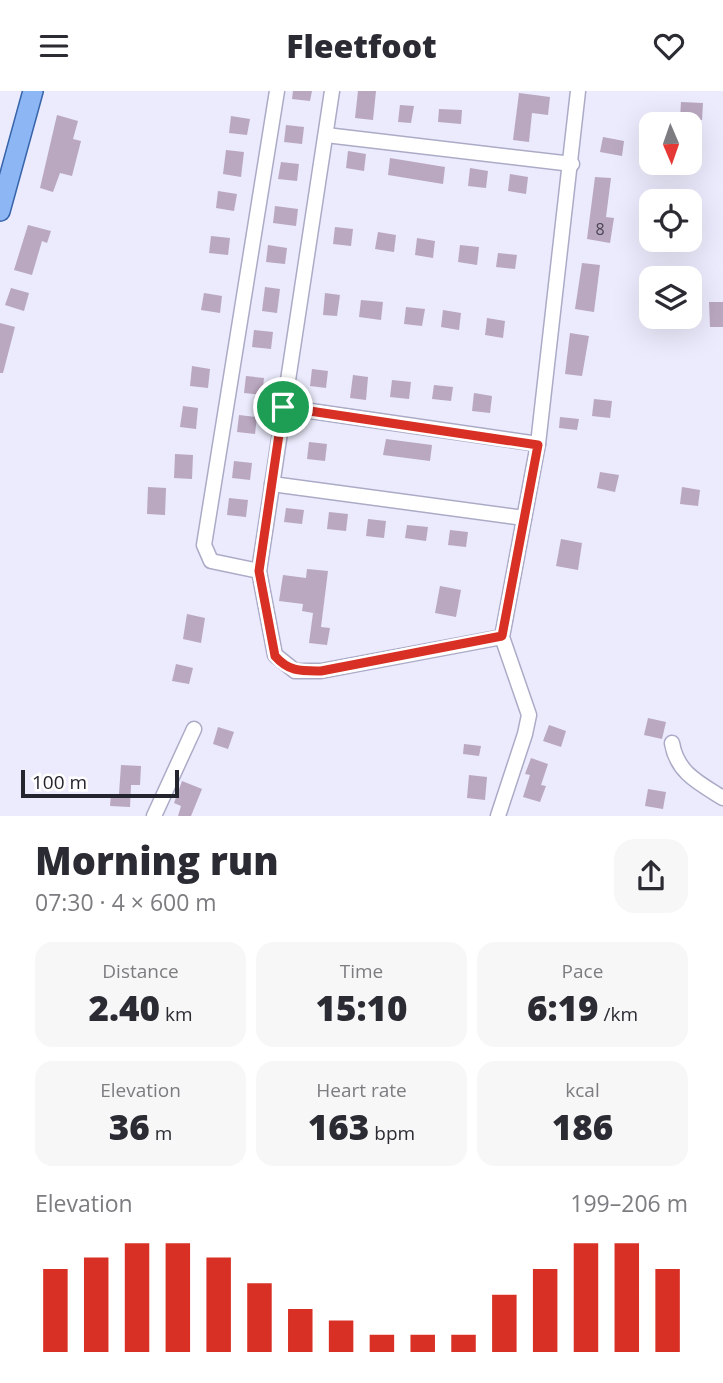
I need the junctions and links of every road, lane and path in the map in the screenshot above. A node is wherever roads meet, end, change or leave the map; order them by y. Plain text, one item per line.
1 (33, 91) edge
2 (277, 91) edge
3 (332, 91) edge
4 (578, 91) edge
5 (326, 135) junction
6 (572, 163) junction
7 (0, 211) edge
8 (283, 407) junction
9 (538, 445) junction
10 (272, 484) junction
11 (524, 518) junction
12 (259, 571) junction
13 (502, 636) junction
14 (194, 729) dead end
15 (673, 743) dead end
16 (723, 798) edge
17 (154, 816) edge
18 (498, 816) edge

1 - 7 main road
2 - 12 street
3 - 5 street
4 - 6 street
5 - 6 street
5 - 8 street
6 - 9 street
8 - 9 street
8 - 10 street
9 - 11 street
10 - 11 street
10 - 12 street
11 - 13 street
12 - 13 street
13 - 18 street
14 - 17 street
15 - 16 street

